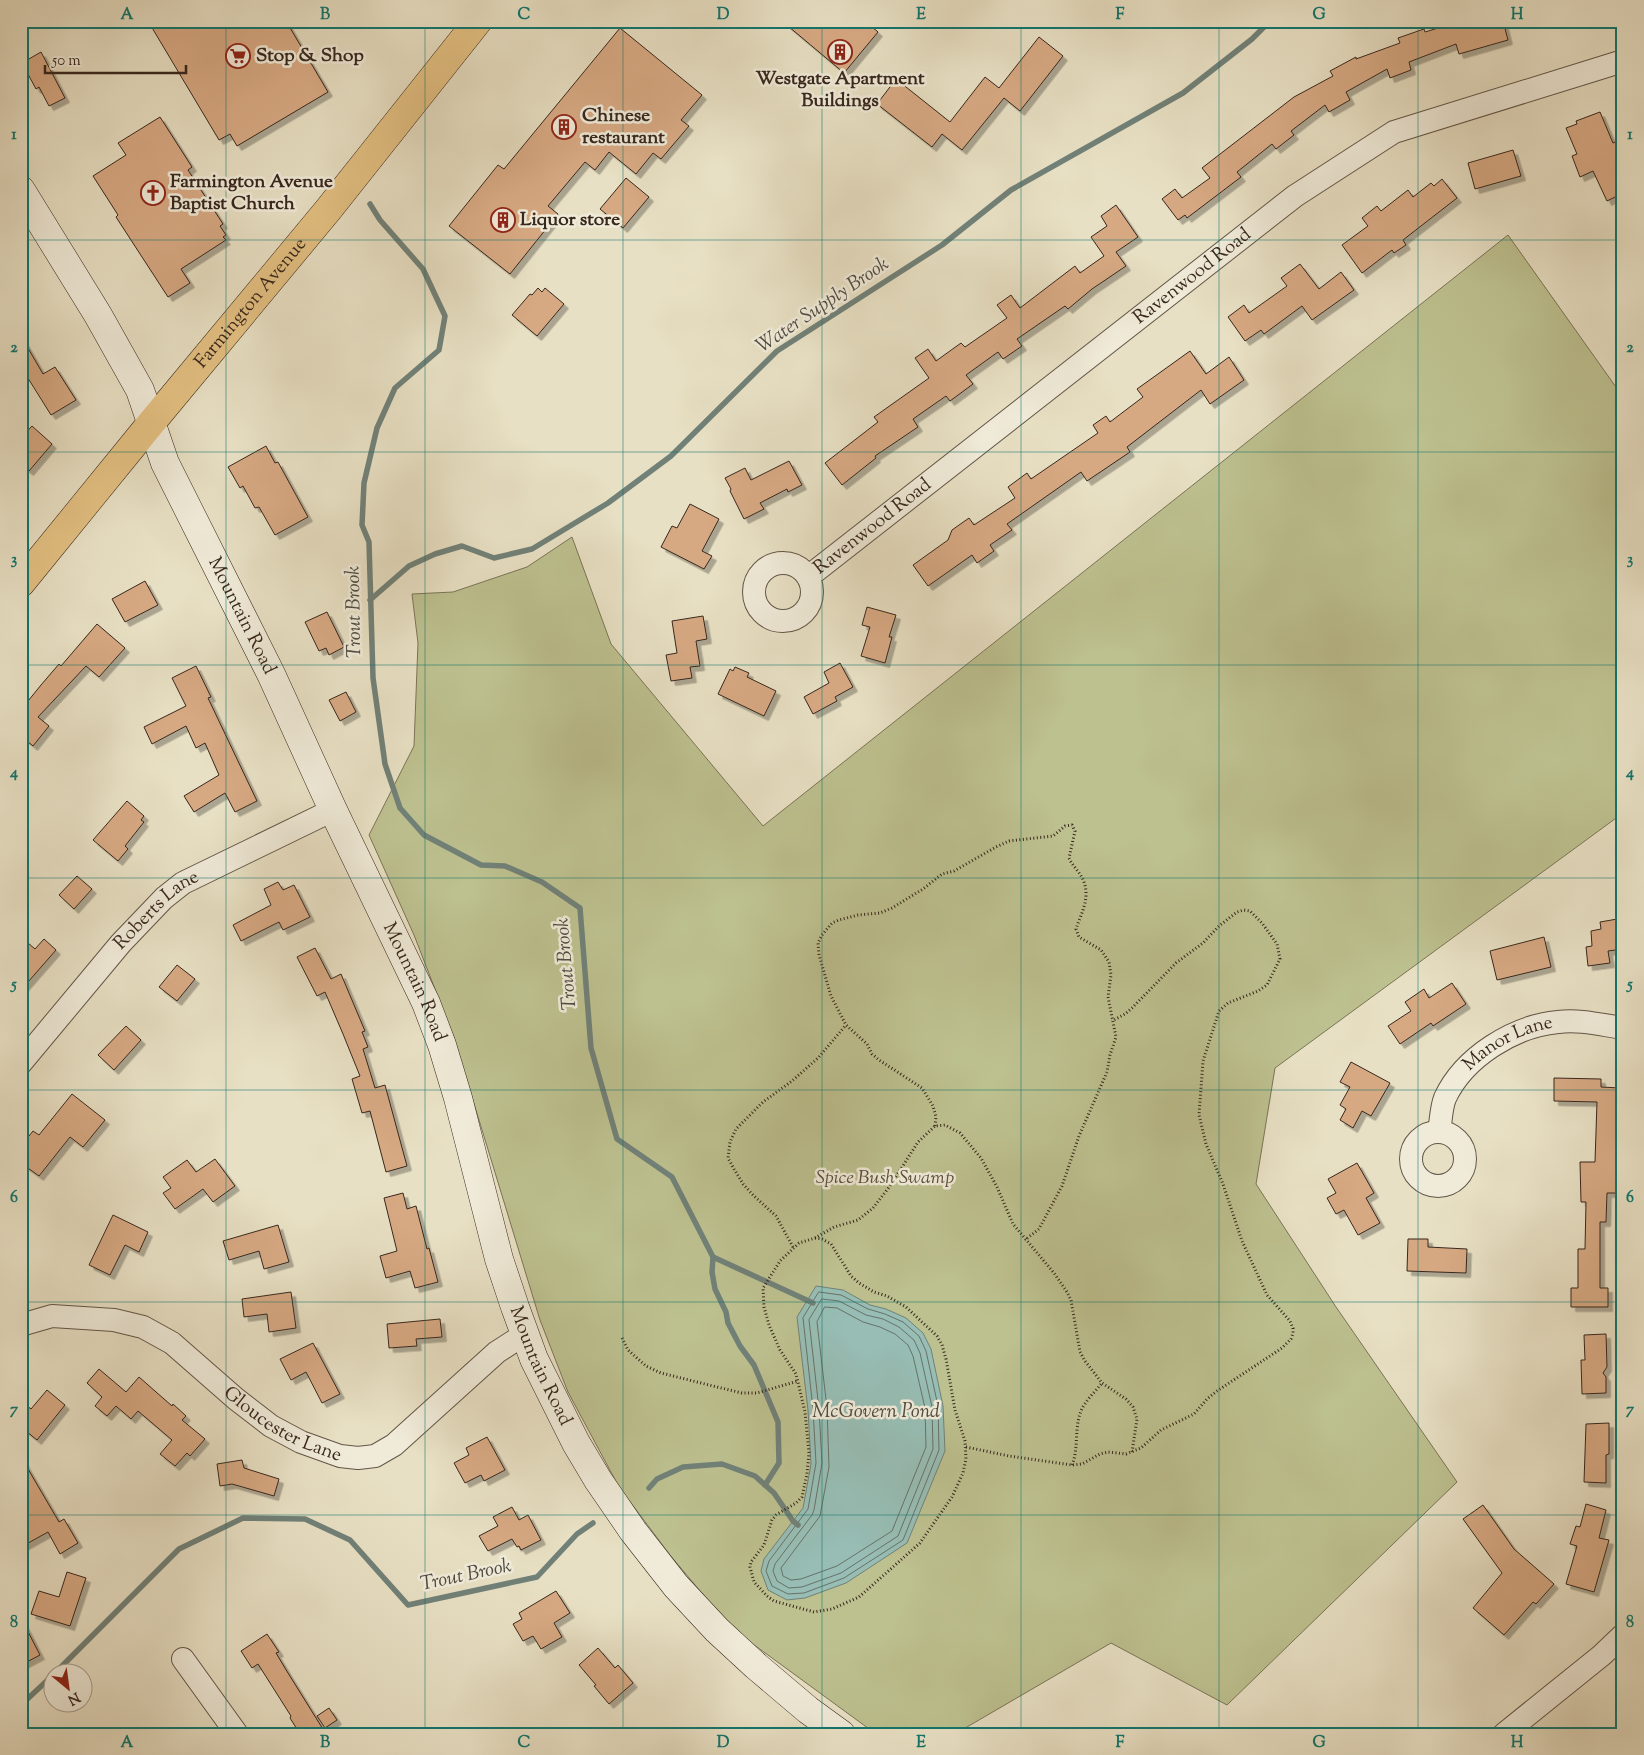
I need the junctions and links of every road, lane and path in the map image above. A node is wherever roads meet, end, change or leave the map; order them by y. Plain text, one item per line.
1 (478, 21) edge
2 (1623, 61) edge
3 (21, 190) edge
4 (152, 422) junction
5 (808, 577) dead end
6 (21, 583) edge
7 (333, 810) junction
8 (1112, 1021) junction
9 (846, 1025) junction
10 (1623, 1028) edge
11 (21, 1063) edge
12 (935, 1126) junction
13 (1439, 1132) dead end
14 (815, 1238) junction
15 (1025, 1240) junction
16 (792, 1247) junction
17 (21, 1325) edge
18 (525, 1334) junction
19 (622, 1338) dead end
20 (798, 1381) junction
21 (1102, 1383) junction
22 (966, 1447) junction
23 (1132, 1452) junction
24 (1072, 1465) junction
25 (1623, 1635) edge
26 (183, 1659) dead end
27 (237, 1734) edge
28 (841, 1734) edge
29 (1504, 1734) edge

1 - 4 main road, Farmington Avenue
2 - 5 street, Ravenwood Road
3 - 4 main road, Mountain Road
4 - 6 main road, Farmington Avenue
4 - 7 main road, Mountain Road
7 - 11 street, Roberts Lane
7 - 18 main road, Mountain Road
8 - 9 path
8 - 15 path
8 - 23 path
9 - 12 path
9 - 16 path
10 - 13 street, Manor Lane
12 - 14 path
12 - 15 path
14 - 16 path
14 - 22 path
15 - 21 path
16 - 20 path
17 - 18 street, Gloucester Lane
18 - 28 main road, Mountain Road
19 - 20 path
20 - 22 path
21 - 23 path
21 - 24 path
22 - 24 path
23 - 24 path
25 - 29 street
26 - 27 street

